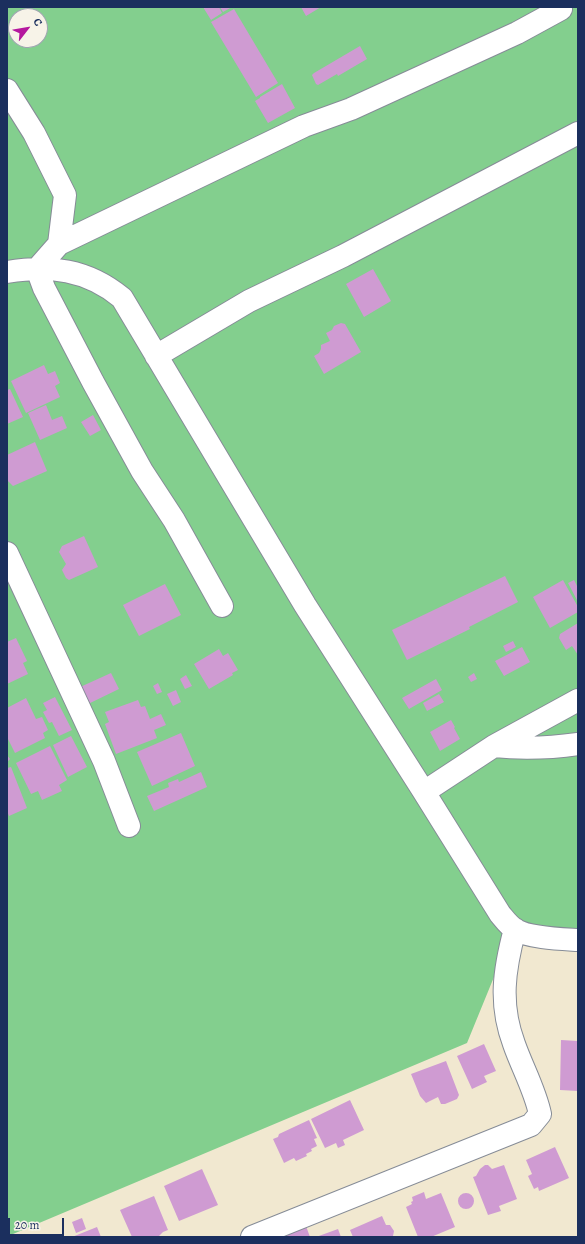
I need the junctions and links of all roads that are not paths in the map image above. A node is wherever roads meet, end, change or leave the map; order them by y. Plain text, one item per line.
1 (560, 7) edge
2 (7, 90) edge
3 (578, 133) edge
4 (59, 244) junction
5 (37, 269) junction
6 (7, 272) edge
7 (156, 356) junction
8 (7, 553) edge
9 (222, 606) dead end
10 (578, 700) edge
11 (578, 744) edge
12 (494, 746) junction
13 (424, 792) junction
14 (129, 826) dead end
15 (515, 929) junction
16 (578, 940) edge
17 (252, 1237) edge

1 - 4 street
2 - 4 street
3 - 7 street
4 - 5 street
5 - 6 street
5 - 7 street
5 - 9 street
7 - 13 street
8 - 14 street
10 - 12 street
11 - 12 street
12 - 13 street
13 - 15 street
15 - 16 street
15 - 17 street

